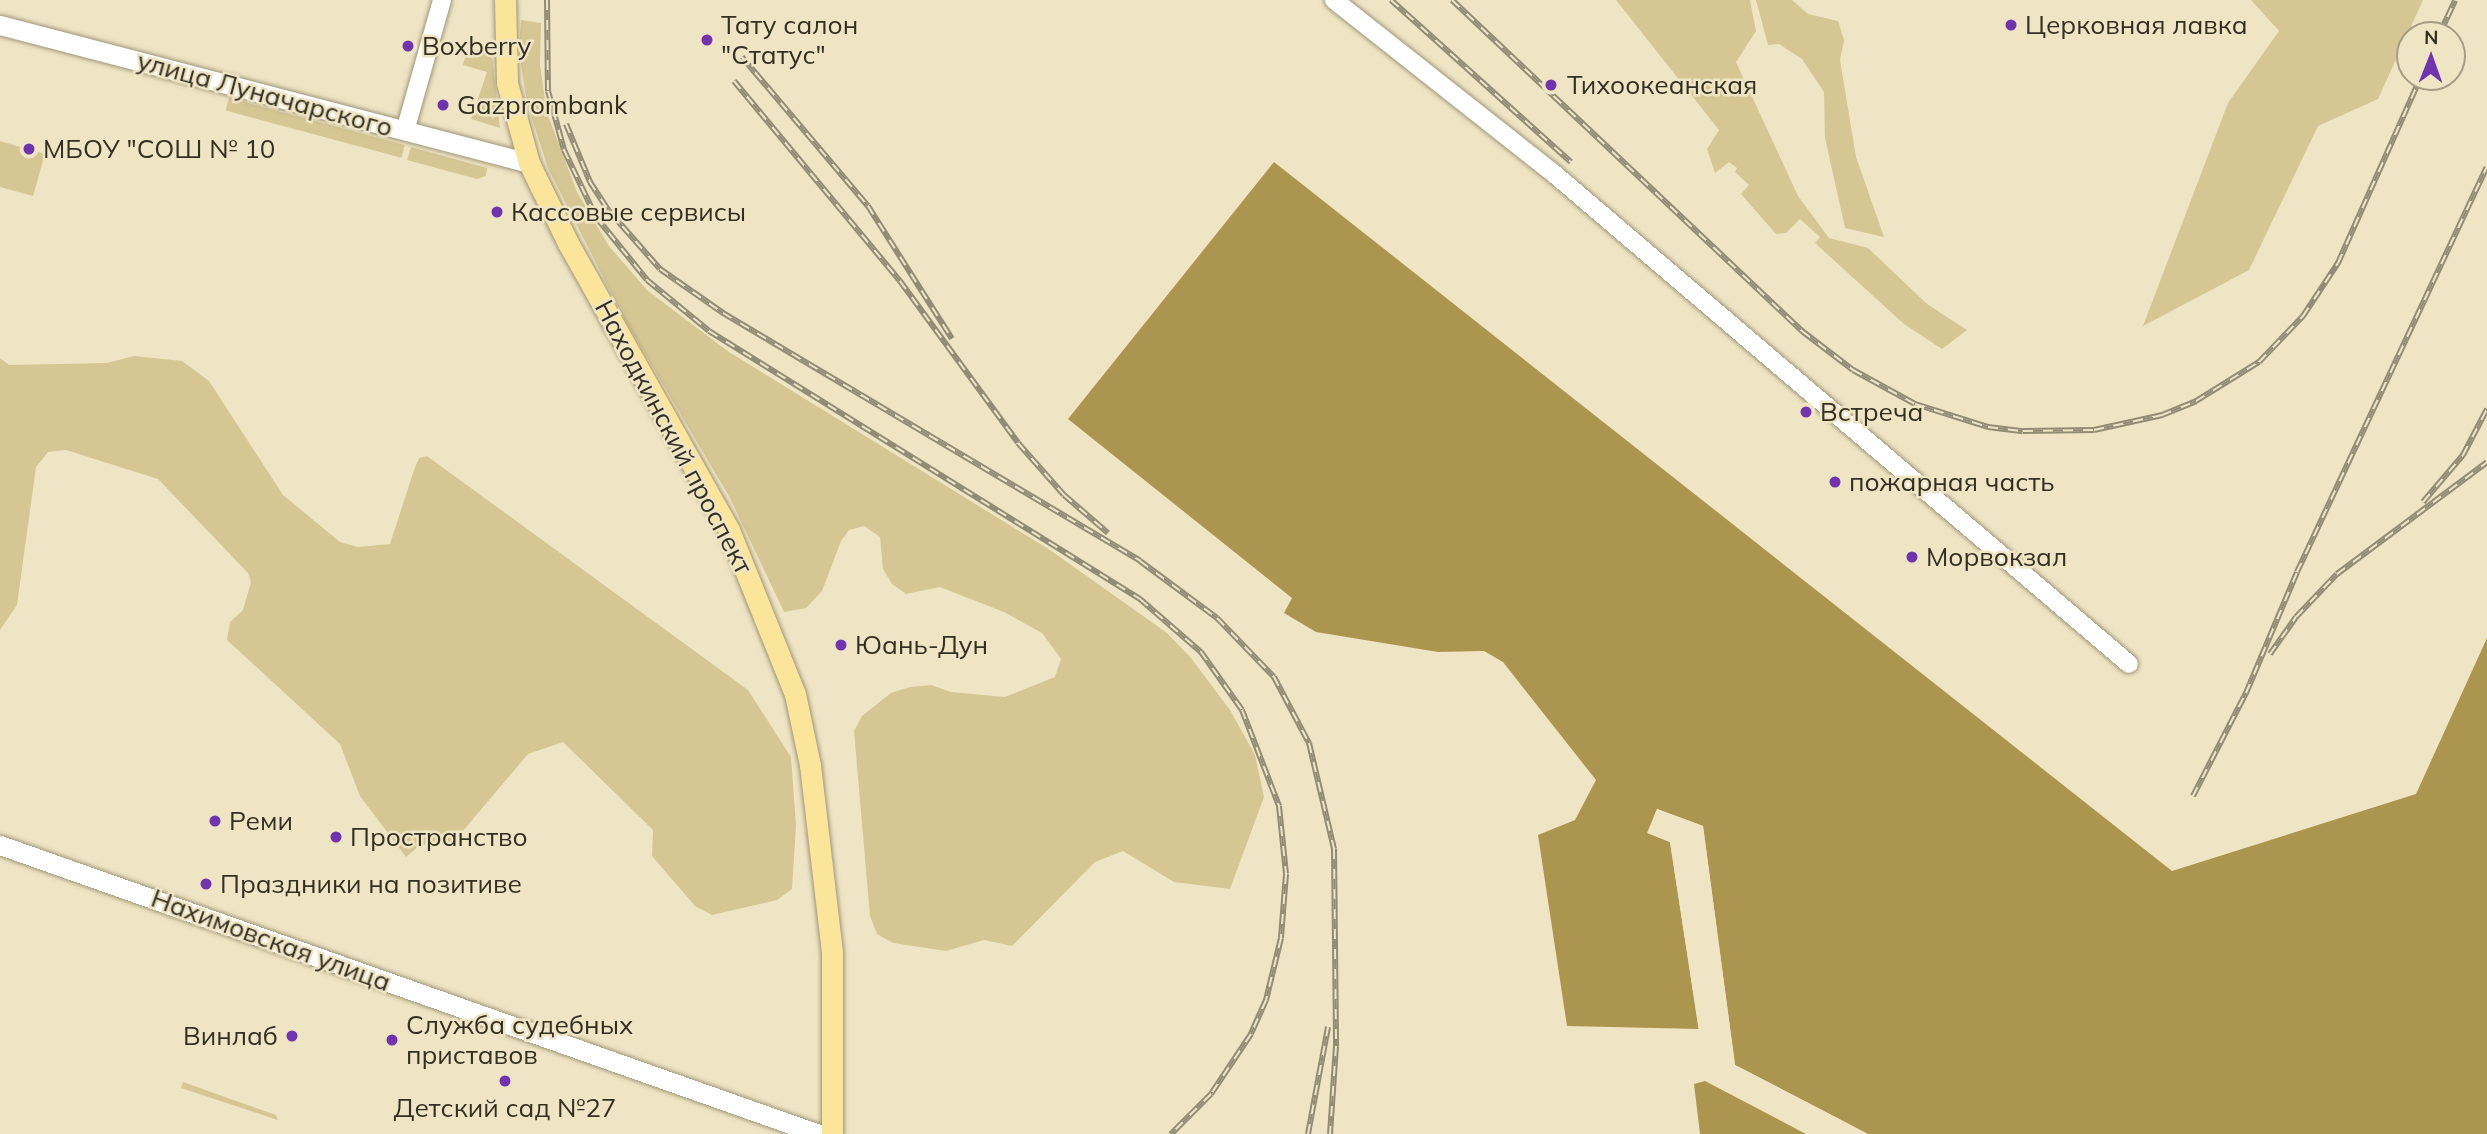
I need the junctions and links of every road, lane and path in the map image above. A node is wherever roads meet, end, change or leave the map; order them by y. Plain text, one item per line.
1 (442, 0) edge
2 (505, 0) edge
3 (1334, 0) edge
4 (0, 25) edge
5 (405, 131) junction
6 (529, 163) junction
7 (2129, 664) dead end
8 (0, 845) edge
9 (819, 1134) edge
10 (832, 1134) edge

1 - 5 street
2 - 6 main road, Находкинский проспект
3 - 7 street
4 - 5 main road, улица Луначарского
5 - 6 main road, улица Луначарского
6 - 10 main road, Находкинский проспект
8 - 9 main road, Нахимовская улица

